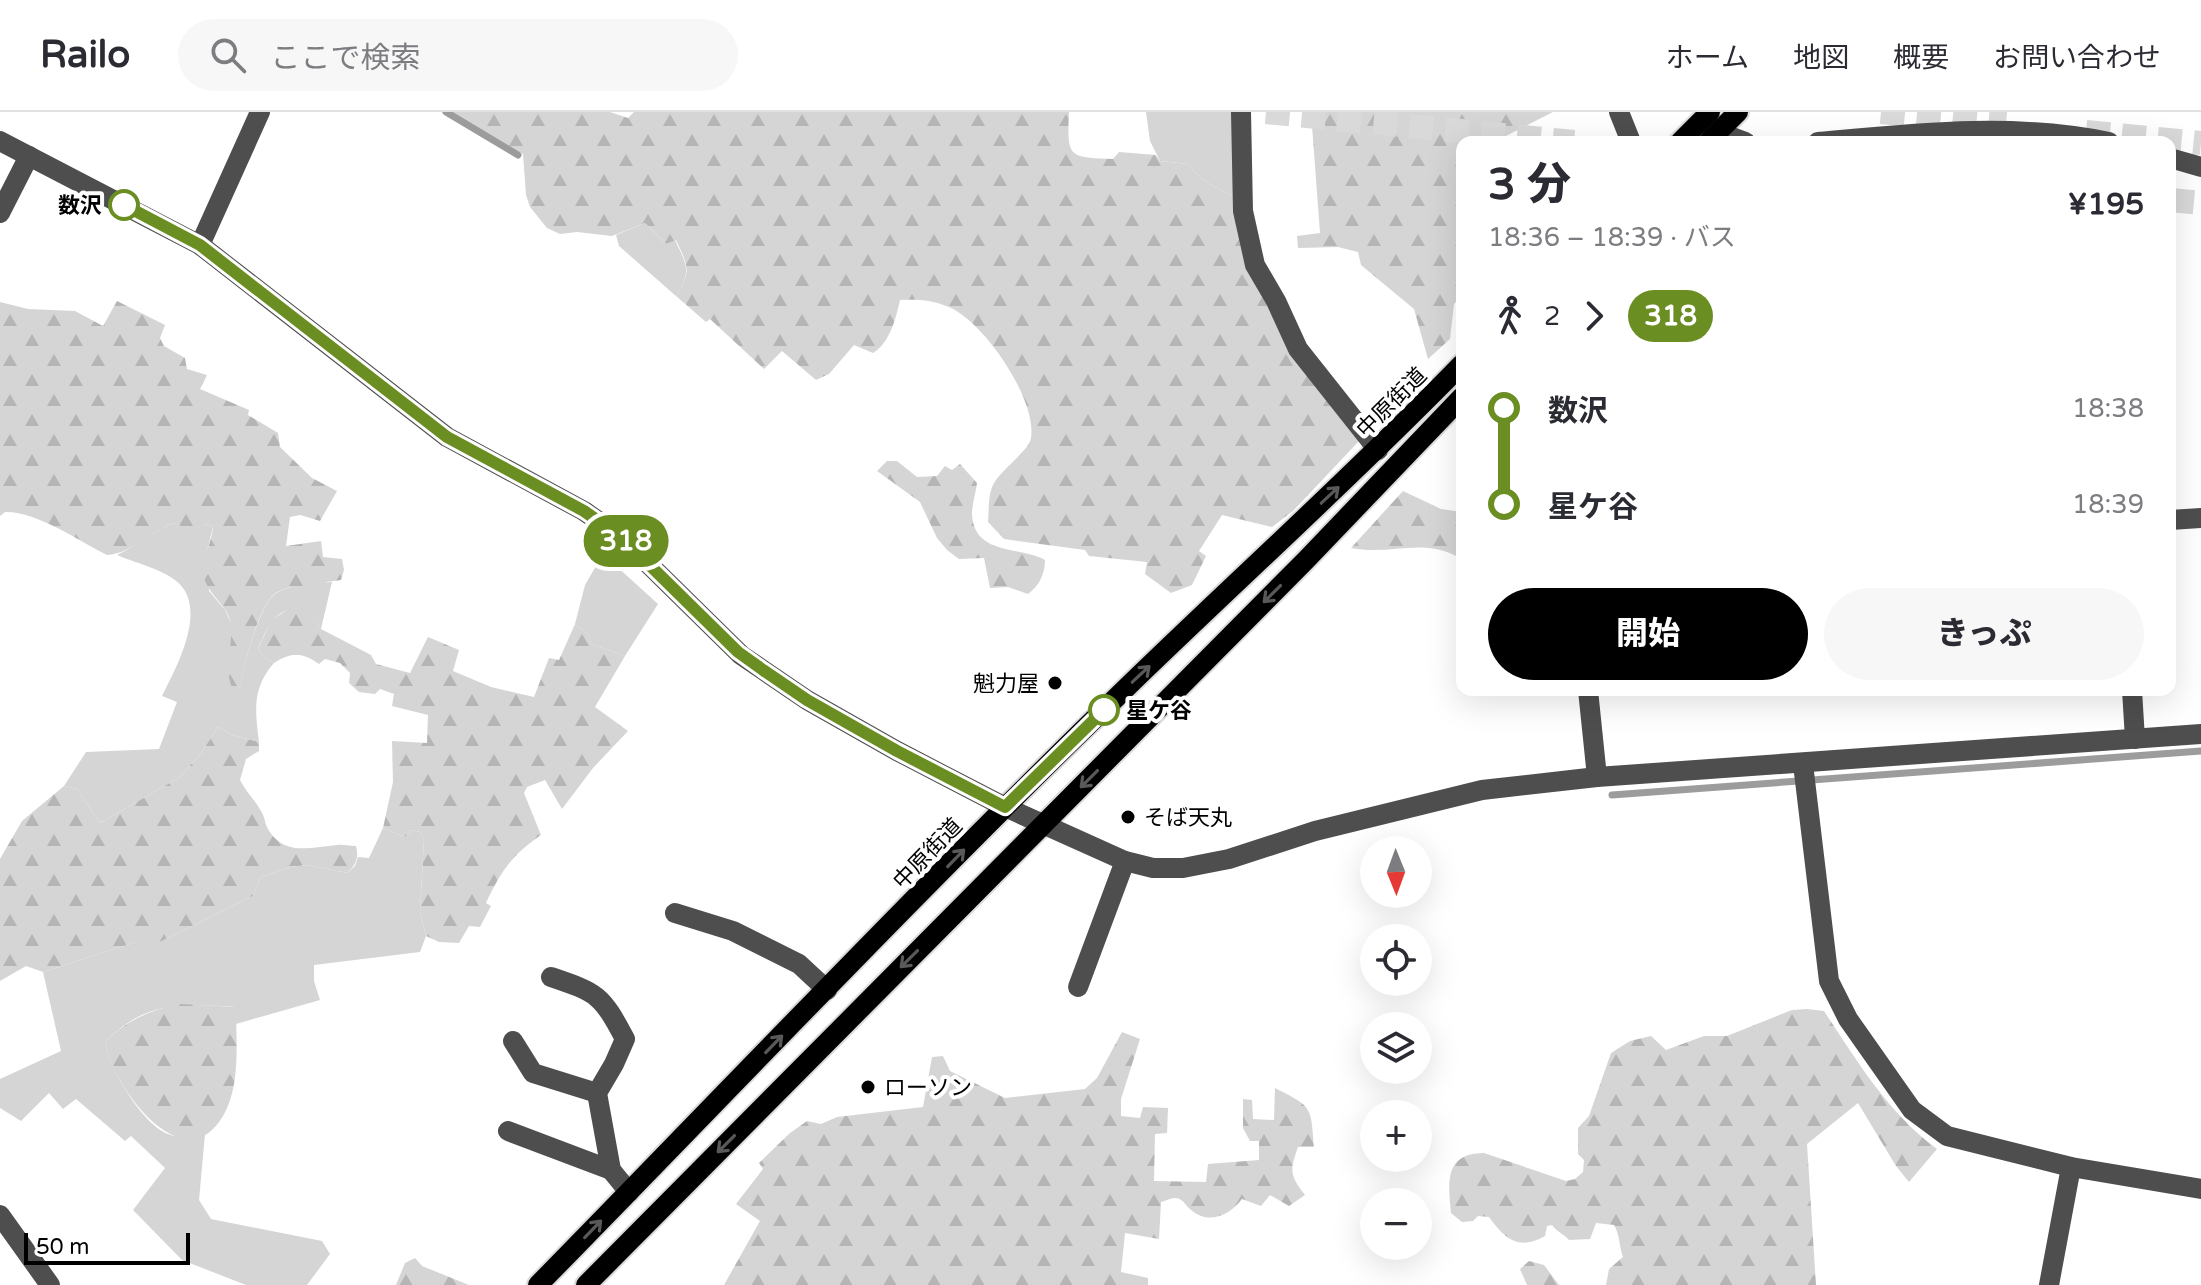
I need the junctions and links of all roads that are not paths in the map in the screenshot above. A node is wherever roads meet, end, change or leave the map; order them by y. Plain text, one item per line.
1 (260, 112) edge
2 (1241, 112) edge
3 (1619, 112) edge
4 (1738, 112) edge
5 (1710, 126) edge
6 (1629, 136) edge
7 (1691, 136) edge
8 (1732, 136) edge
9 (1883, 136) edge
10 (2069, 136) tunnel mouth
11 (0, 141) edge
12 (29, 156) junction
13 (2176, 160) edge
14 (2201, 167) edge
15 (0, 213) edge
16 (200, 245) junction
17 (1456, 370) edge
18 (1456, 403) edge
19 (1378, 450) junction
20 (2201, 518) edge
21 (2176, 520) edge
22 (1589, 696) edge
23 (2132, 696) edge
24 (2201, 734) edge
25 (2135, 739) junction
26 (1803, 764) junction
27 (1597, 777) junction
28 (1005, 807) junction
29 (1043, 825) junction
30 (1125, 861) junction
31 (675, 913) dead end
32 (551, 977) dead end
33 (1078, 987) dead end
34 (827, 990) junction
35 (513, 1041) dead end
36 (597, 1093) junction
37 (508, 1131) dead end
38 (2071, 1167) junction
39 (611, 1170) junction
40 (2201, 1189) edge
41 (629, 1192) junction
42 (0, 1215) edge
43 (50, 1285) edge
44 (538, 1285) edge
45 (586, 1285) edge
46 (2049, 1285) edge

1 - 16 street
2 - 19 street
3 - 6 street
4 - 5 main road
5 - 7 main road
5 - 8 street
9 - 10 street
11 - 12 street
12 - 15 street
12 - 16 street
13 - 14 street
16 - 28 street
17 - 19 main road, 中原街道
18 -> 29 main road
28 -> 19 main road, 中原街道
20 - 21 street
22 - 27 street
23 - 25 street
24 - 25 street
25 - 26 street
26 - 27 street
26 - 38 street
27 - 30 street
28 - 29 street
34 -> 28 main road, 中原街道
29 - 30 street
29 -> 45 main road
30 - 33 street
31 - 34 street
32 - 36 street
41 -> 34 main road, 中原街道
35 - 36 street
36 - 39 street
37 - 39 street
38 - 40 street
38 - 46 street
39 - 41 street
44 -> 41 main road, 中原街道
42 - 43 street

